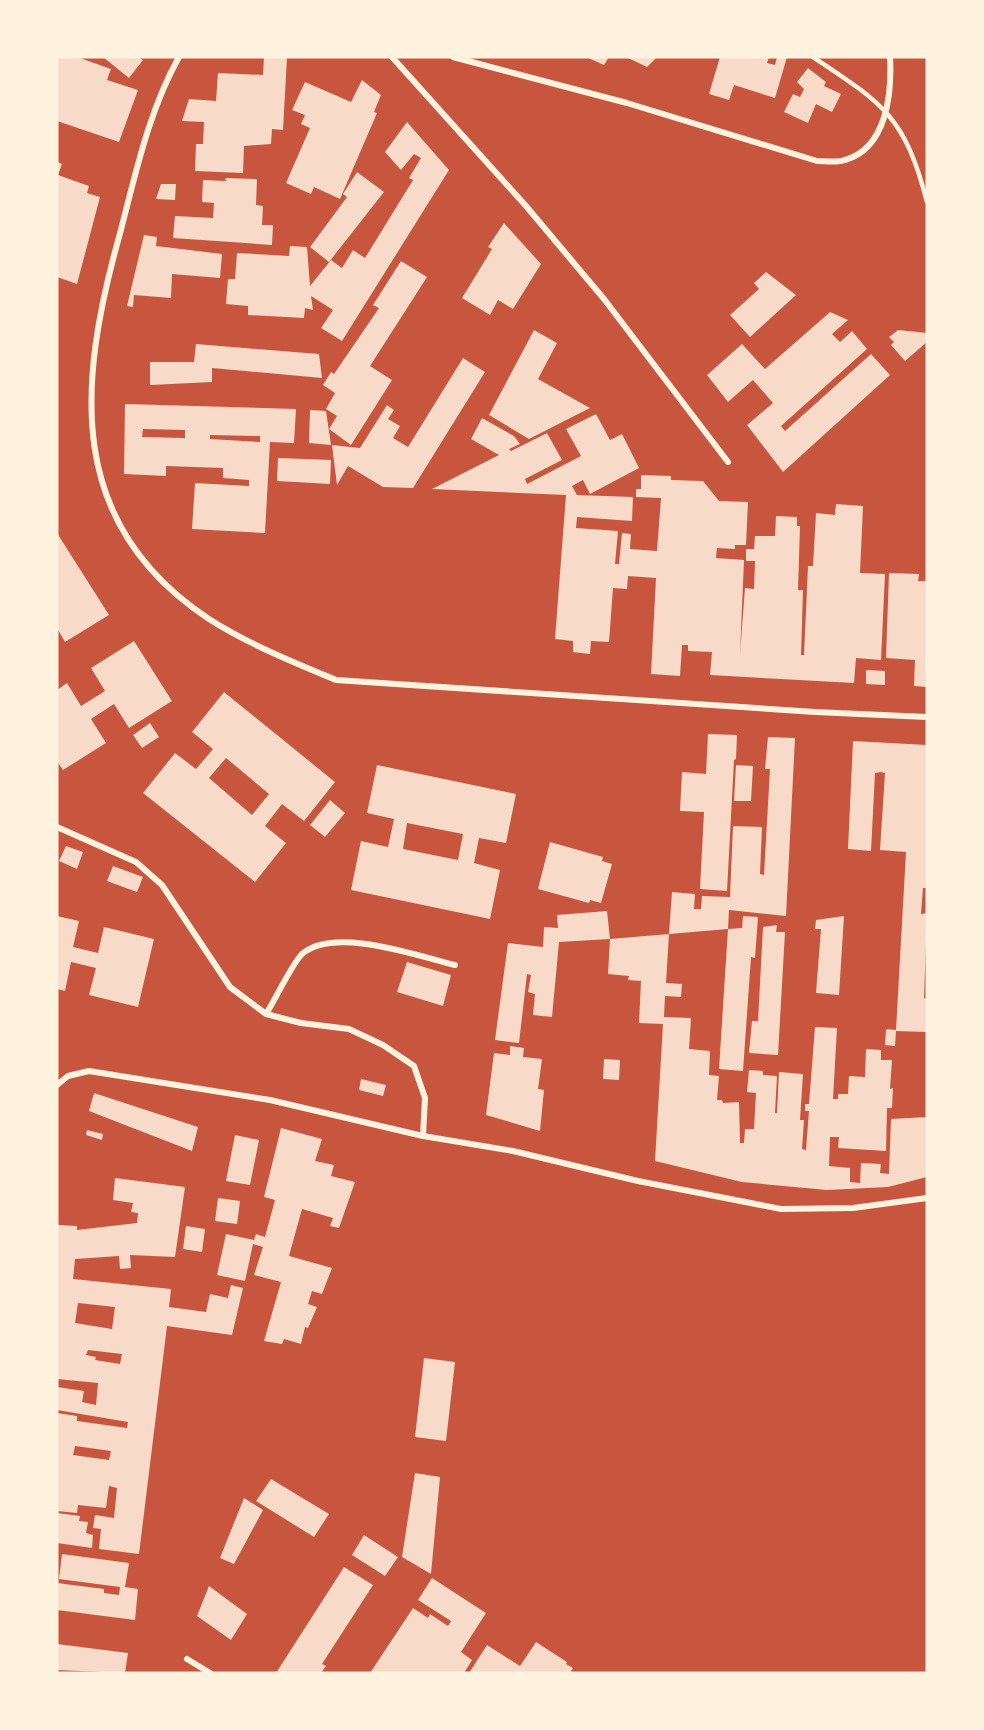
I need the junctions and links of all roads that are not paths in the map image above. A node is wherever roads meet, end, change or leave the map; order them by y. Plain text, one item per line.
1 (179, 57) edge
2 (392, 57) edge
3 (453, 57) edge
4 (813, 57) edge
5 (890, 57) edge
6 (887, 111) junction
7 (927, 202) edge
8 (728, 462) dead end
9 (927, 717) edge
10 (57, 827) edge
11 (455, 965) dead end
12 (266, 1014) junction
13 (57, 1085) edge
14 (423, 1136) junction
15 (927, 1198) edge
16 (187, 1659) dead end
17 (210, 1673) edge

1 - 9 street
2 - 8 street
3 - 6 street
4 - 6 lane
5 - 6 street
6 - 7 lane
10 - 12 street
11 - 12 street
12 - 14 street
13 - 14 street
14 - 15 street
16 - 17 street

